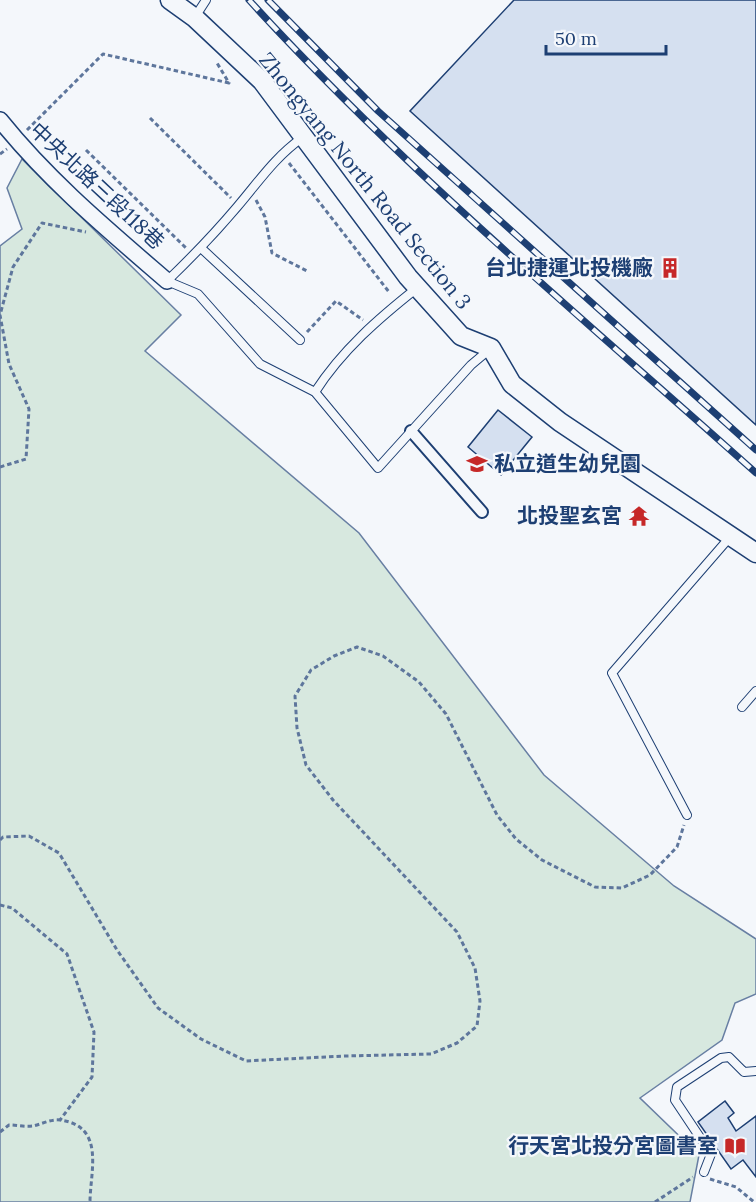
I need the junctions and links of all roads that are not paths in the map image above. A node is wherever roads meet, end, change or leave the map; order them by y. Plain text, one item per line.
1 (170, 0) edge
2 (206, 0) edge
3 (195, 18) junction
4 (0, 120) edge
5 (303, 137) junction
6 (201, 248) junction
7 (167, 281) junction
8 (417, 288) junction
9 (300, 340) road end
10 (491, 348) junction
11 (315, 392) junction
12 (411, 431) junction
13 (482, 512) dead end
14 (730, 536) junction
15 (756, 553) edge
16 (756, 691) edge
17 (742, 707) dead end
18 (687, 815) road end
19 (756, 1071) edge
20 (704, 1172) road end

1 - 3 street, Zhongyang North Road Section 3
2 - 3 lane
3 - 5 street, Zhongyang North Road Section 3
4 - 7 street, 中央北路三段118巷
5 - 6 lane
5 - 8 street, Zhongyang North Road Section 3
6 - 7 lane
6 - 9 lane
7 - 11 lane
8 - 10 street, Zhongyang North Road Section 3
8 - 11 lane
10 - 12 lane
10 - 14 street
11 - 12 lane
12 - 13 street
14 - 15 street
14 - 18 lane
16 - 17 lane
19 - 20 lane

